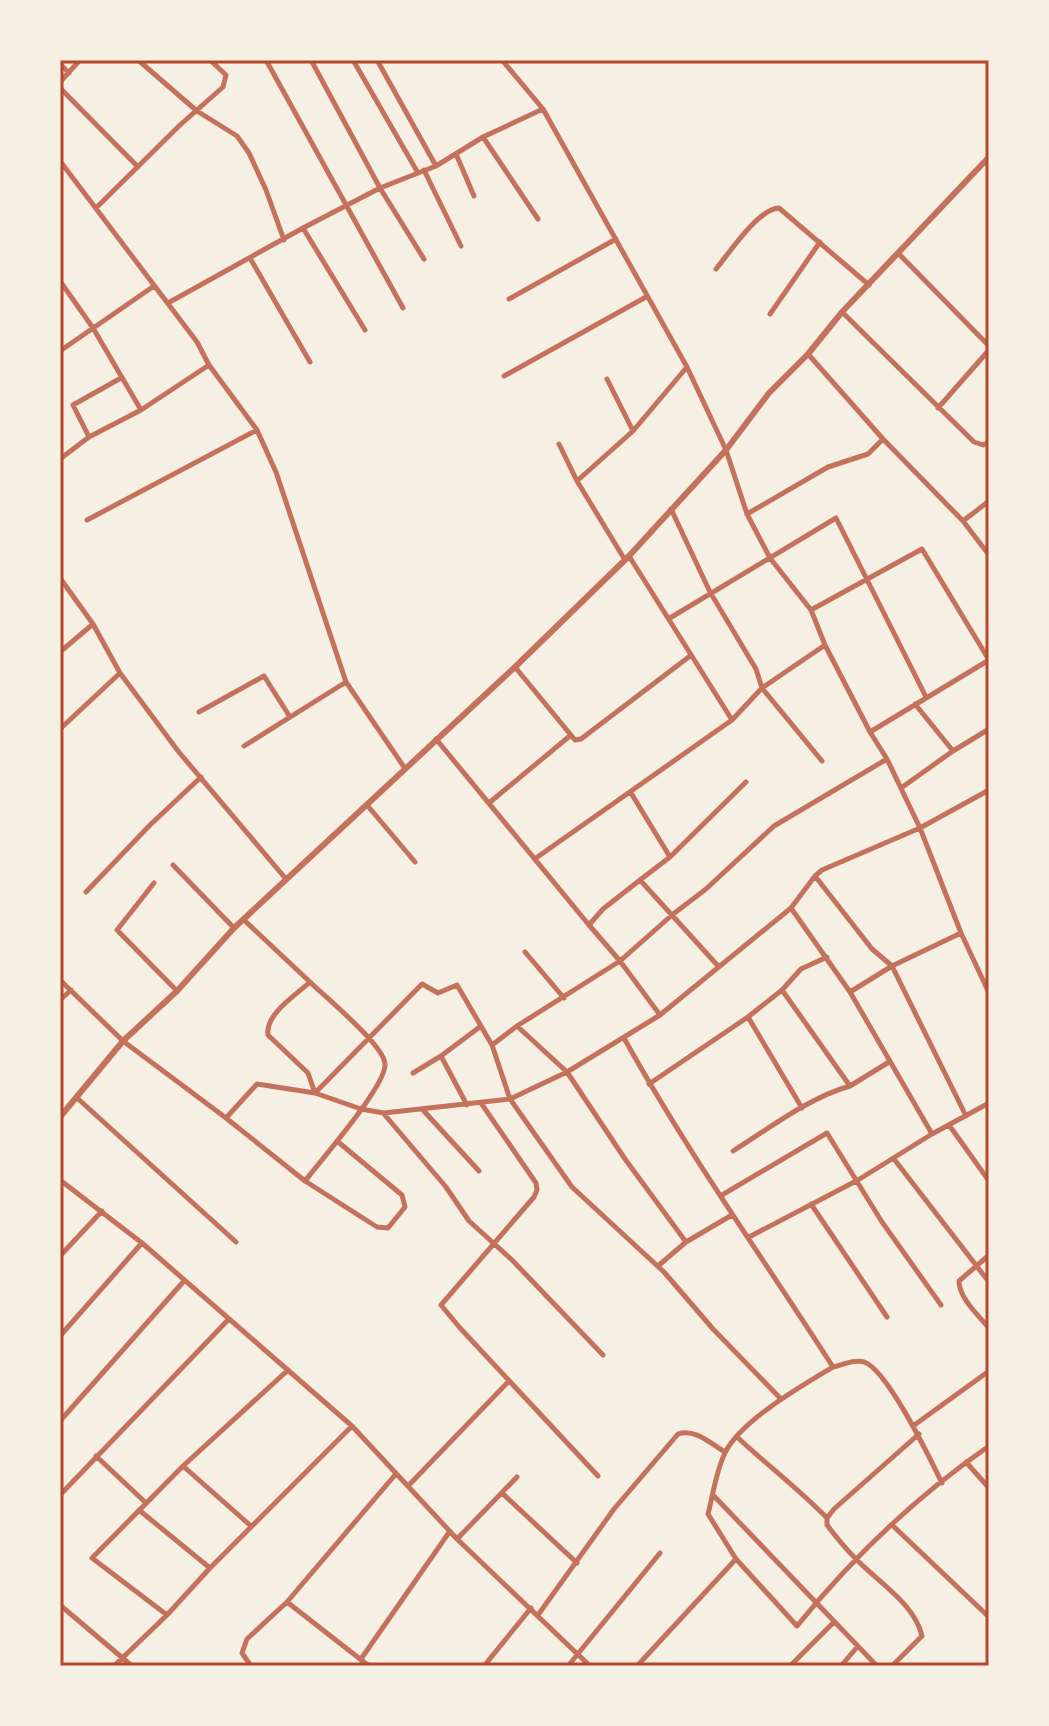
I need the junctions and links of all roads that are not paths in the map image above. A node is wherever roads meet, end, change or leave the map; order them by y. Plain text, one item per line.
1 (80, 60) edge
2 (138, 60) edge
3 (210, 60) edge
4 (266, 60) edge
5 (311, 60) edge
6 (353, 60) edge
7 (377, 60) edge
8 (502, 60) edge
9 (60, 64) edge
10 (69, 73) junction
11 (60, 85) edge
12 (543, 109) junction
13 (197, 111) junction
14 (483, 137) junction
15 (456, 154) junction
16 (989, 157) edge
17 (60, 161) edge
18 (436, 166) junction
19 (138, 167) junction
20 (421, 172) junction
21 (380, 188) junction
22 (474, 196) dead end
23 (347, 205) junction
24 (96, 208) junction
25 (538, 219) dead end
26 (303, 228) junction
27 (616, 239) junction
28 (284, 240) junction
29 (820, 242) junction
30 (461, 246) dead end
31 (899, 254) junction
32 (250, 258) junction
33 (424, 259) dead end
34 (716, 269) dead end
35 (60, 281) edge
36 (869, 285) junction
37 (155, 286) junction
38 (646, 297) junction
39 (509, 299) dead end
40 (168, 303) junction
41 (403, 308) dead end
42 (842, 312) junction
43 (770, 314) dead end
44 (93, 328) junction
45 (365, 330) dead end
46 (989, 348) edge
47 (60, 351) edge
48 (808, 354) junction
49 (310, 362) dead end
50 (209, 365) junction
51 (687, 367) junction
52 (504, 376) dead end
53 (121, 378) junction
54 (607, 379) dead end
55 (938, 408) junction
56 (141, 410) junction
57 (257, 430) junction
58 (633, 431) junction
59 (89, 437) junction
60 (883, 439) junction
61 (989, 442) edge
62 (559, 444) dead end
63 (726, 450) junction
64 (60, 459) edge
65 (577, 481) junction
66 (989, 501) edge
67 (671, 509) junction
68 (747, 514) junction
69 (87, 520) dead end
70 (963, 521) junction
71 (989, 555) edge
72 (627, 558) junction
73 (770, 558) junction
74 (60, 578) edge
75 (866, 578) junction
76 (710, 592) junction
77 (811, 610) junction
78 (670, 618) junction
79 (93, 624) junction
80 (825, 645) junction
81 (60, 652) edge
82 (690, 656) junction
83 (515, 667) junction
84 (120, 673) junction
85 (346, 682) junction
86 (762, 688) junction
87 (926, 697) junction
88 (915, 704) junction
89 (199, 712) dead end
90 (290, 717) junction
91 (732, 720) junction
92 (60, 729) edge
93 (989, 729) edge
94 (870, 732) junction
95 (571, 735) junction
96 (436, 738) junction
97 (244, 746) dead end
98 (953, 751) junction
99 (887, 759) junction
100 (822, 761) dead end
101 (404, 767) junction
102 (201, 777) junction
103 (746, 782) dead end
104 (901, 788) junction
105 (989, 790) edge
106 (631, 792) junction
107 (489, 803) junction
108 (366, 804) junction
109 (920, 828) junction
110 (670, 857) junction
111 (536, 858) junction
112 (415, 862) dead end
113 (173, 865) dead end
114 (815, 876) junction
115 (286, 879) junction
116 (640, 880) junction
117 (154, 883) dead end
118 (86, 892) dead end
119 (791, 908) junction
120 (672, 915) junction
121 (244, 920) junction
122 (589, 925) junction
123 (234, 928) junction
124 (961, 933) junction
125 (525, 952) dead end
126 (827, 957) junction
127 (620, 961) junction
128 (892, 966) junction
129 (719, 967) junction
130 (60, 980) edge
131 (310, 982) junction
132 (71, 990) junction
133 (782, 990) junction
134 (177, 991) junction
135 (850, 992) junction
136 (989, 993) edge
137 (564, 998) junction
138 (60, 1000) edge
139 (660, 1015) junction
140 (748, 1017) junction
141 (481, 1026) junction
142 (517, 1026) junction
143 (370, 1038) junction
144 (624, 1038) junction
145 (123, 1041) junction
146 (492, 1045) junction
147 (441, 1056) junction
148 (889, 1062) junction
149 (567, 1072) junction
150 (413, 1073) dead end
151 (649, 1084) junction
152 (850, 1086) junction
153 (315, 1093) junction
154 (76, 1097) junction
155 (510, 1099) junction
156 (481, 1103) junction
157 (989, 1103) edge
158 (467, 1105) junction
159 (802, 1108) junction
160 (361, 1109) junction
161 (421, 1109) junction
162 (62, 1111) edge
163 (384, 1113) junction
164 (966, 1116) junction
165 (226, 1118) junction
166 (949, 1125) junction
167 (932, 1134) junction
168 (337, 1141) junction
169 (733, 1151) dead end
170 (894, 1159) junction
171 (479, 1171) dead end
172 (60, 1180) edge
173 (858, 1180) junction
174 (305, 1181) junction
175 (989, 1181) edge
176 (722, 1195) junction
177 (811, 1204) junction
178 (102, 1211) junction
179 (732, 1215) junction
180 (749, 1237) junction
181 (236, 1242) dead end
182 (686, 1242) junction
183 (142, 1243) junction
184 (493, 1243) junction
185 (989, 1255) edge
186 (60, 1256) edge
187 (976, 1265) junction
188 (658, 1266) junction
189 (184, 1280) junction
190 (989, 1282) edge
191 (941, 1305) dead end
192 (887, 1317) dead end
193 (228, 1320) junction
194 (989, 1328) edge
195 (60, 1336) edge
196 (603, 1355) dead end
197 (833, 1367) junction
198 (288, 1370) junction
199 (989, 1371) edge
200 (509, 1381) junction
201 (780, 1398) junction
202 (60, 1421) edge
203 (352, 1426) junction
204 (913, 1426) junction
205 (919, 1434) junction
206 (737, 1437) junction
207 (989, 1446) edge
208 (725, 1452) junction
209 (96, 1456) junction
210 (966, 1462) junction
211 (183, 1466) junction
212 (396, 1474) junction
213 (598, 1476) dead end
214 (517, 1477) dead end
215 (942, 1483) junction
216 (409, 1485) junction
217 (989, 1488) edge
218 (502, 1493) junction
219 (60, 1495) edge
220 (713, 1495) junction
221 (146, 1503) junction
222 (139, 1510) junction
223 (827, 1518) junction
224 (892, 1525) junction
225 (251, 1526) junction
226 (450, 1531) junction
227 (457, 1539) junction
228 (660, 1553) dead end
229 (736, 1559) junction
230 (855, 1559) junction
231 (577, 1563) junction
232 (210, 1568) junction
233 (287, 1602) junction
234 (816, 1602) junction
235 (60, 1605) edge
236 (531, 1608) junction
237 (167, 1615) junction
238 (538, 1615) junction
239 (989, 1617) edge
240 (834, 1622) junction
241 (858, 1646) junction
242 (578, 1655) junction
243 (123, 1657) junction
244 (361, 1659) junction
245 (114, 1666) edge
246 (132, 1666) edge
247 (251, 1666) edge
248 (369, 1666) edge
249 (484, 1666) edge
250 (568, 1666) edge
251 (590, 1666) edge
252 (637, 1666) edge
253 (790, 1666) edge
254 (841, 1666) edge
255 (877, 1666) edge
256 (892, 1666) edge

1 - 10 street
2 - 13 street
3 - 13 street
4 - 23 street
5 - 21 street
6 - 20 street
7 - 18 street
8 - 12 street
9 - 10 street
10 - 11 street
11 - 19 street
12 - 14 street
12 - 27 street
13 - 19 street
13 - 28 street
14 - 15 street
14 - 25 street
15 - 18 street
15 - 22 street
16 - 31 street
17 - 24 street
18 - 20 street
19 - 24 street
20 - 21 street
20 - 30 street
21 - 23 street
21 - 33 street
23 - 26 street
23 - 41 street
24 - 37 street
26 - 28 street
26 - 45 street
27 - 38 street
27 - 39 street
28 - 32 street
29 - 34 street
29 - 36 street
29 - 43 street
31 - 36 street
31 - 46 street
32 - 40 street
32 - 49 street
35 - 44 street
36 - 42 street
37 - 40 street
37 - 44 street
38 - 51 street
38 - 52 street
40 - 50 street
42 - 48 street
42 - 55 street
44 - 47 street
44 - 53 street
46 - 55 street
48 - 60 street
48 - 63 street
50 - 56 street
50 - 57 street
51 - 58 street
51 - 63 street
53 - 56 street
53 - 59 street
54 - 58 street
55 - 61 street
56 - 59 street
57 - 69 street
57 - 85 street
58 - 65 street
59 - 64 street
60 - 68 street
60 - 70 street
62 - 65 street
63 - 67 street
63 - 68 street
65 - 72 street
66 - 70 street
67 - 72 street
67 - 76 street
68 - 73 street
70 - 71 street
72 - 78 street
72 - 83 street
73 - 75 street
73 - 76 street
73 - 77 street
74 - 79 street
75 - 77 street
75 - 87 street
75 - 87 street
76 - 78 street
76 - 86 street
77 - 80 street
78 - 82 street
79 - 81 street
79 - 84 street
80 - 86 street
80 - 94 street
82 - 91 street
82 - 95 street
83 - 95 street
83 - 96 street
84 - 92 street
84 - 102 street
85 - 90 street
85 - 101 street
86 - 91 street
86 - 100 street
87 - 88 street
88 - 94 street
88 - 98 street
89 - 90 street
90 - 97 street
91 - 106 street
93 - 98 street
94 - 99 street
95 - 107 street
96 - 101 street
96 - 107 street
98 - 104 street
99 - 104 street
99 - 120 street
101 - 108 street
102 - 115 street
102 - 118 street
103 - 110 street
104 - 109 street
105 - 109 street
106 - 110 street
106 - 111 street
107 - 111 street
108 - 112 street
108 - 115 street
109 - 114 street
109 - 124 street
110 - 116 street
111 - 122 street
113 - 123 street
114 - 119 street
114 - 128 street
115 - 121 street
116 - 120 street
116 - 122 street
117 - 134 street
119 - 126 street
119 - 129 street
120 - 127 street
120 - 129 street
121 - 123 street
121 - 131 street
122 - 127 street
123 - 134 street
124 - 128 street
124 - 136 street
125 - 137 street
126 - 133 street
126 - 135 street
127 - 137 street
127 - 139 street
128 - 135 street
128 - 164 street
129 - 139 street
130 - 132 street
131 - 143 street
131 - 153 street
132 - 138 street
132 - 145 street
133 - 140 street
133 - 152 street
134 - 145 street
135 - 148 street
137 - 142 street
139 - 144 street
140 - 151 street
140 - 159 street
141 - 143 street
141 - 146 street
141 - 147 street
142 - 146 street
142 - 149 street
143 - 153 street
143 - 160 street
144 - 149 street
144 - 151 street
145 - 154 street
145 - 165 street
146 - 155 street
147 - 150 street
147 - 158 street
148 - 152 street
148 - 167 street
149 - 155 street
149 - 182 street
151 - 176 street
152 - 159 street
153 - 160 street
153 - 165 street
154 - 162 street
154 - 181 street
155 - 156 street
155 - 188 street
156 - 158 street
156 - 184 street
157 - 164 street
158 - 161 street
159 - 169 street
160 - 163 street
160 - 168 street
161 - 163 street
161 - 171 street
163 - 184 street
164 - 166 street
165 - 174 street
166 - 167 street
166 - 175 street
167 - 170 street
168 - 174 street
168 - 174 street
170 - 173 street
170 - 187 street
172 - 178 street
173 - 176 street
173 - 177 street
173 - 191 street
176 - 179 street
177 - 180 street
177 - 192 street
178 - 183 street
178 - 186 street
179 - 180 street
179 - 182 street
180 - 197 street
182 - 188 street
183 - 189 street
183 - 195 street
184 - 196 street
184 - 200 street
185 - 187 street
187 - 190 street
187 - 194 street
188 - 201 street
189 - 193 street
189 - 202 street
193 - 198 street
193 - 209 street
197 - 201 street
197 - 204 street
198 - 203 street
198 - 211 street
199 - 204 street
200 - 213 street
200 - 216 street
201 - 206 street
203 - 212 street
203 - 225 street
204 - 205 street
205 - 215 street
205 - 223 street
206 - 208 street
206 - 223 street
207 - 210 street
208 - 220 street
208 - 231 street
209 - 219 street
209 - 221 street
210 - 215 street
210 - 217 street
211 - 221 street
211 - 225 street
212 - 216 street
212 - 233 street
214 - 218 street
215 - 224 street
216 - 226 street
218 - 227 street
218 - 231 street
220 - 229 street
220 - 234 street
221 - 222 street
222 - 232 street
222 - 237 street
223 - 230 street
224 - 230 street
224 - 239 street
225 - 232 street
226 - 227 street
226 - 244 street
227 - 236 street
228 - 242 street
229 - 234 street
229 - 252 street
230 - 234 street
230 - 256 street
231 - 238 street
232 - 237 street
233 - 244 street
233 - 247 street
234 - 240 street
235 - 243 street
236 - 238 street
236 - 249 street
237 - 243 street
238 - 242 street
240 - 241 street
240 - 253 street
241 - 254 street
241 - 255 street
242 - 250 street
242 - 251 street
243 - 245 street
243 - 246 street
244 - 248 street

